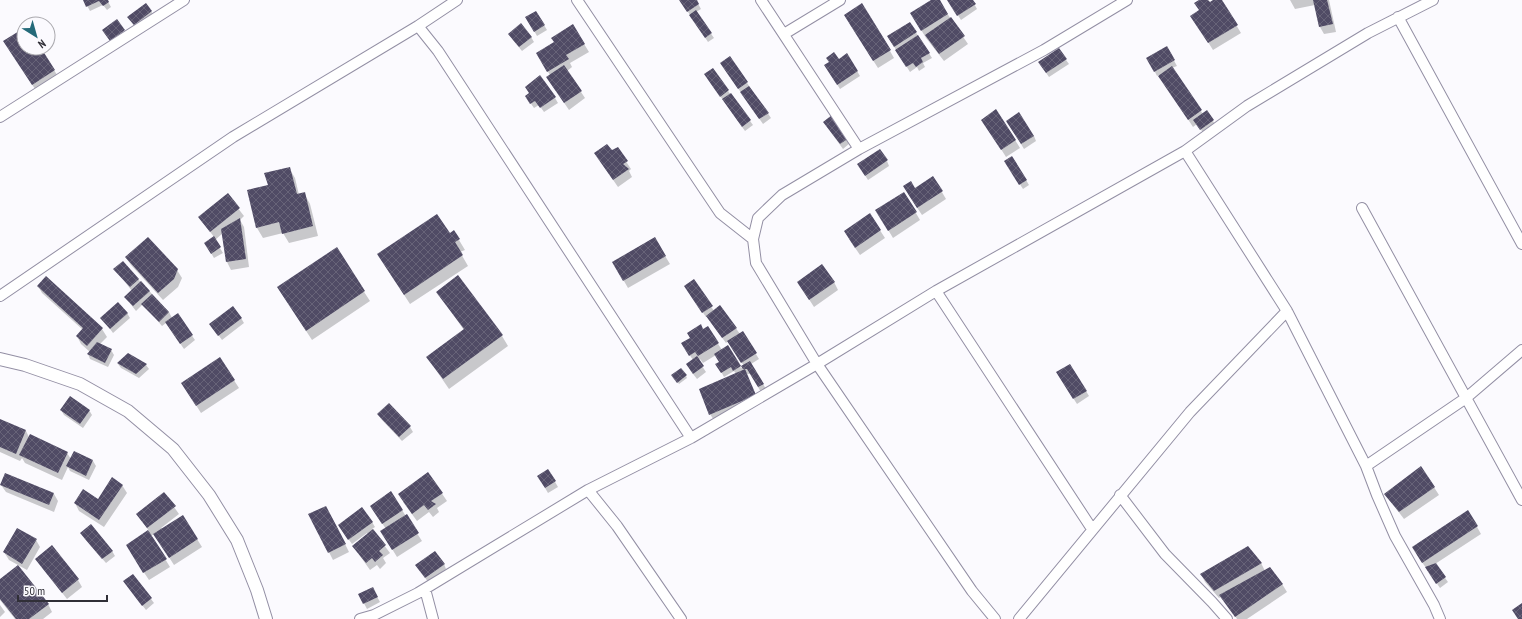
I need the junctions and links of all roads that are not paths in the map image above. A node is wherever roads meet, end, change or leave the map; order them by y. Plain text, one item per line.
1 (184, 0) edge
2 (457, 0) edge
3 (577, 0) edge
4 (761, 0) edge
5 (840, 0) edge
6 (1127, 0) edge
7 (1433, 0) edge
8 (1398, 17) junction
9 (418, 26) junction
10 (784, 34) junction
11 (0, 117) edge
12 (859, 149) junction
13 (1185, 151) junction
14 (1362, 208) dead end
15 (753, 239) junction
16 (1522, 244) edge
17 (936, 291) junction
18 (0, 296) edge
19 (1287, 311) junction
20 (1522, 350) edge
21 (0, 359) edge
22 (817, 364) junction
23 (1466, 398) junction
24 (690, 438) junction
25 (1366, 466) junction
26 (588, 490) junction
27 (1120, 495) junction
28 (1522, 500) edge
29 (1092, 529) junction
30 (425, 589) junction
31 (1024, 617) edge
32 (266, 619) edge
33 (360, 619) edge
34 (433, 619) edge
35 (681, 619) edge
36 (995, 619) edge
37 (1227, 619) edge
38 (1440, 619) edge

1 - 11 street
2 - 9 street
3 - 15 street
4 - 10 street
5 - 10 street
6 - 12 street
7 - 8 street
8 - 13 street
8 - 16 street
9 - 18 street
9 - 24 street
10 - 12 street
12 - 15 street
13 - 17 street
13 - 19 street
14 - 23 street
15 - 22 street
17 - 22 street
17 - 29 street
19 - 25 street
19 - 27 street
20 - 23 street
21 - 32 street
22 - 24 street
22 - 36 street
23 - 25 street
23 - 28 street
24 - 26 street
25 - 38 street
26 - 30 street
26 - 35 street
27 - 29 street
27 - 37 street
29 - 31 street
30 - 33 street
30 - 34 street

